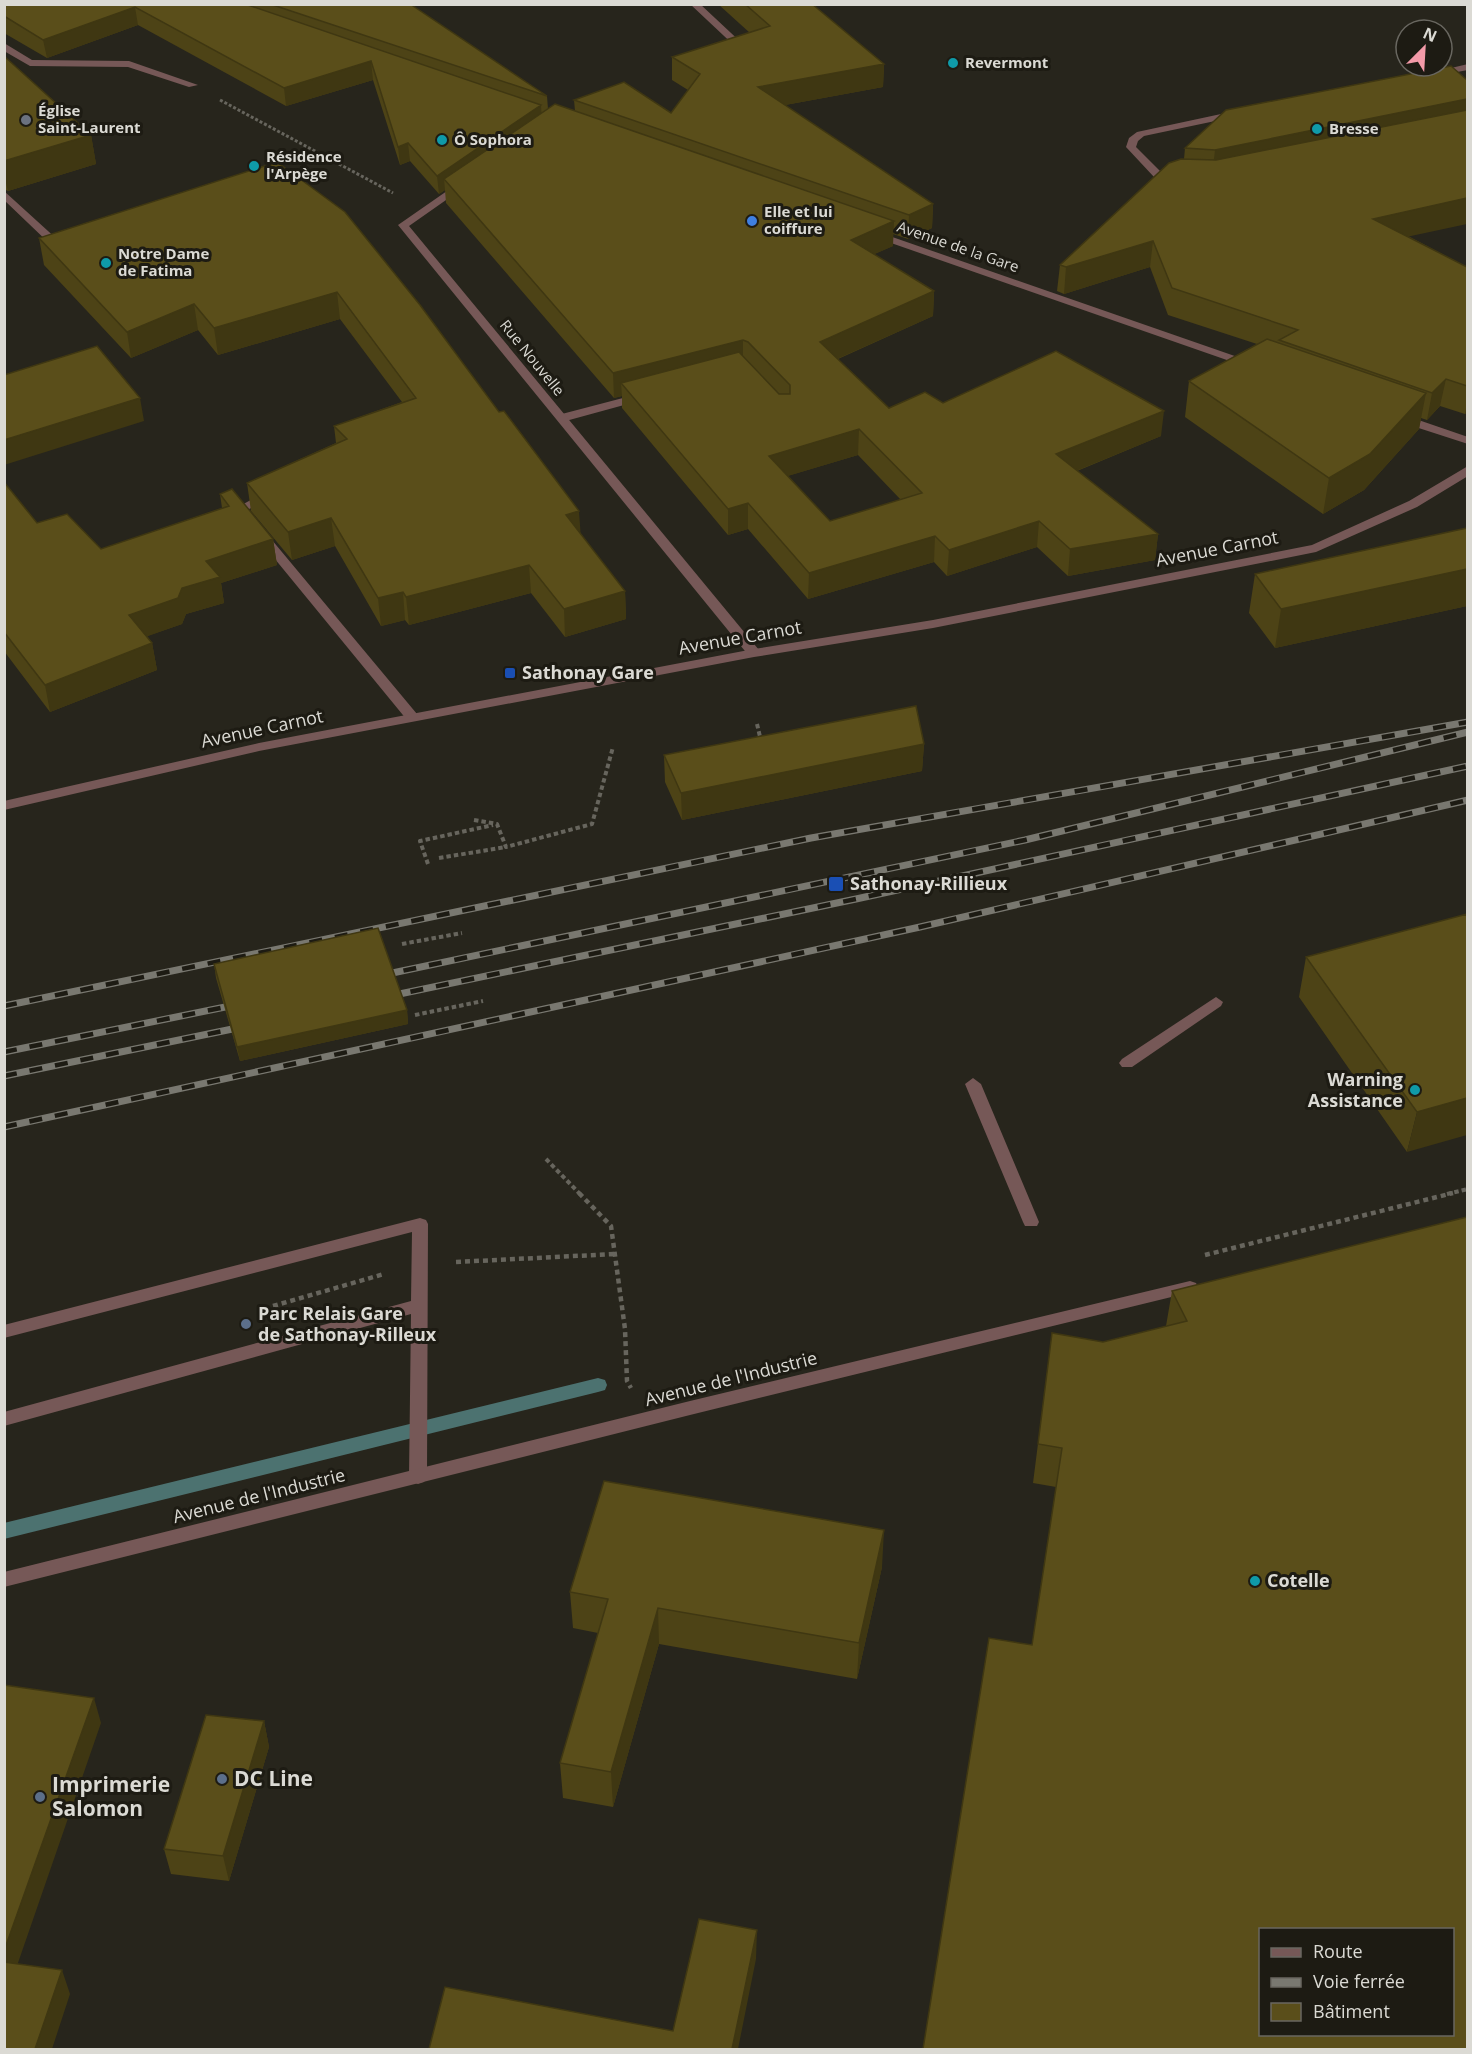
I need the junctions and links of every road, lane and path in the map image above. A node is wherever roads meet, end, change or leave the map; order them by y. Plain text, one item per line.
1 (694, 4) edge
2 (4, 46) edge
3 (743, 49) edge
4 (193, 85) joint
5 (1246, 112) edge
6 (472, 178) edge
7 (1183, 182) edge
8 (4, 194) edge
9 (425, 210) junction
10 (861, 229) edge
11 (55, 243) edge
12 (1257, 367) edge
13 (654, 394) edge
14 (1393, 415) edge
15 (561, 418) junction
16 (1467, 441) edge
17 (1467, 470) edge
18 (264, 497) edge
19 (754, 653) junction
20 (412, 717) junction
21 (757, 724) dead end
22 (761, 743) edge
23 (613, 747) dead end
24 (4, 806) edge
25 (474, 820) dead end
26 (497, 824) junction
27 (506, 847) junction
28 (439, 858) dead end
29 (428, 864) dead end
30 (462, 933) dead end
31 (402, 944) dead end
32 (483, 1001) dead end
33 (1216, 1002) dead end
34 (415, 1015) dead end
35 (1127, 1063) dead end
36 (973, 1084) dead end
37 (546, 1159) dead end
38 (1031, 1222) dead end
39 (1203, 1284) edge
40 (419, 1305) junction
41 (4, 1332) edge
42 (627, 1381) dead end
43 (4, 1419) edge
44 (418, 1477) junction
45 (4, 1580) edge

1 - 3 street
2 - 4 street
4 - 9 path
5 - 7 street
6 - 9 street, Rue Nouvelle
8 - 11 street
9 - 15 street, Rue Nouvelle
10 - 12 street, Avenue de la Gare
13 - 15 street
14 - 16 street
15 - 19 street, Rue Nouvelle
17 - 19 street, Avenue Carnot
18 - 20 street
19 - 20 street, Avenue Carnot
20 - 24 street, Avenue Carnot
21 - 22 path
23 - 27 path
25 - 26 path
26 - 27 path
26 - 29 path
27 - 28 path
30 - 31 path
32 - 34 path
33 - 35 street
36 - 38 street
37 - 42 path
39 - 44 street, Avenue de l'Industrie
40 - 41 street
40 - 43 street
40 - 44 street
44 - 45 street, Avenue de l'Industrie

